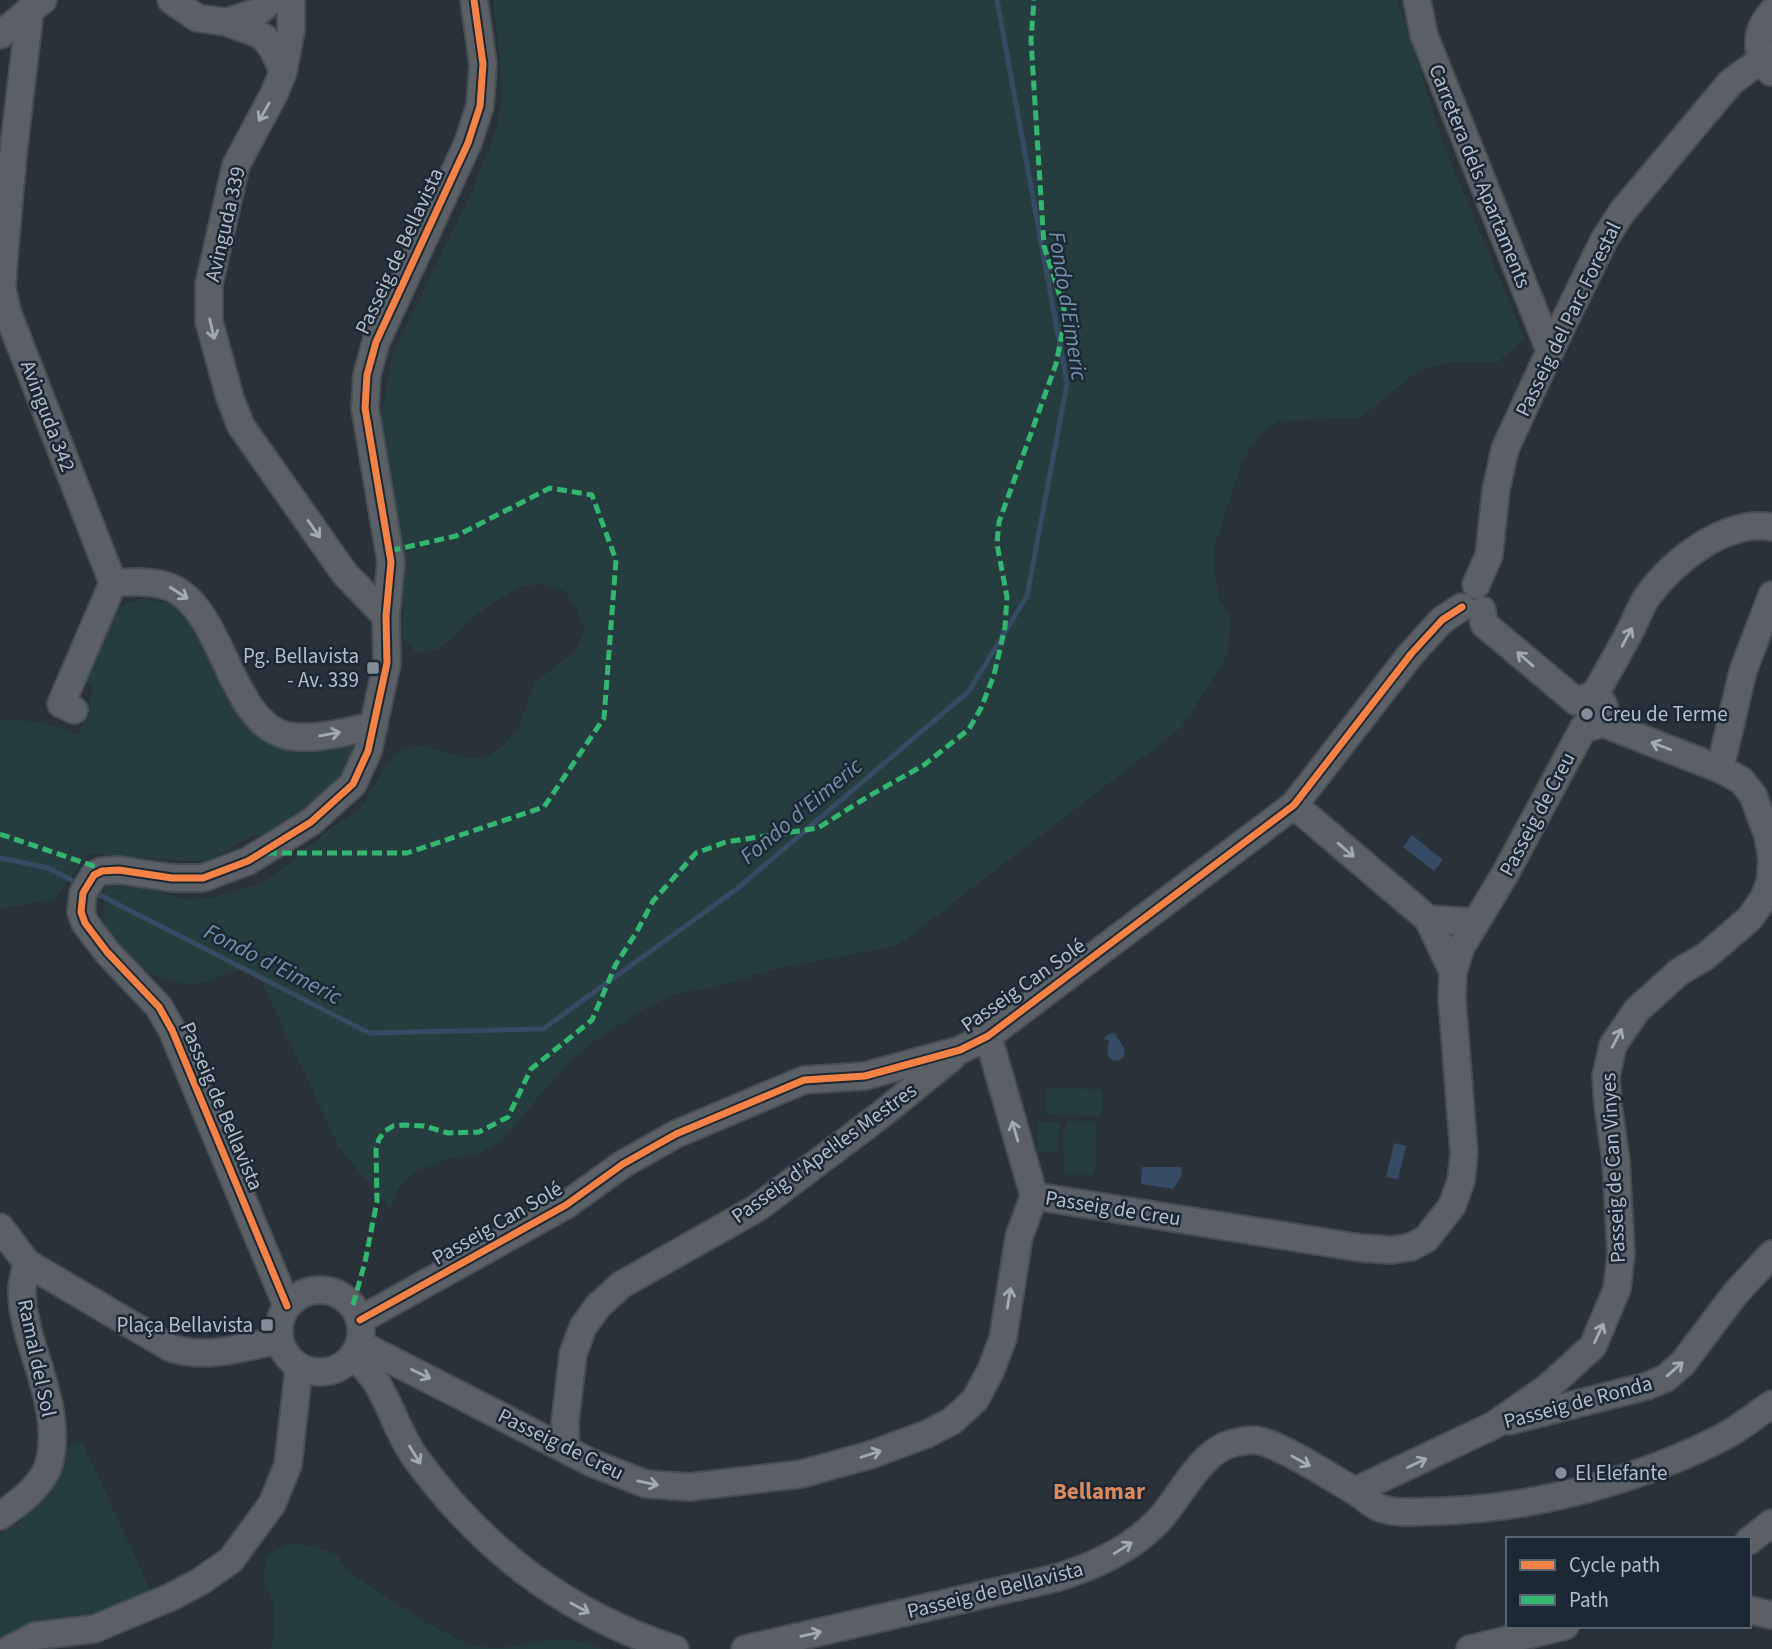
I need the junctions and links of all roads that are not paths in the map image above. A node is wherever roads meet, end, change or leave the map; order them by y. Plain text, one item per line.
1 (171, 0) edge
2 (272, 0) edge
3 (291, 0) edge
4 (474, 0) edge
5 (1417, 0) edge
6 (37, 5) edge
7 (1772, 12) edge
8 (226, 22) junction
9 (0, 35) edge
10 (1767, 67) edge
11 (283, 72) junction
12 (6, 163) edge
13 (1550, 351) junction
14 (1772, 527) edge
15 (113, 583) junction
16 (1772, 595) edge
17 (1473, 601) junction
18 (386, 615) junction
19 (74, 710) dead end
20 (1589, 712) junction
21 (374, 726) junction
22 (1720, 769) junction
23 (1294, 806) junction
24 (1428, 919) junction
25 (1475, 922) junction
26 (1453, 972) junction
27 (988, 1036) junction
28 (960, 1051) junction
29 (1034, 1196) junction
30 (0, 1227) edge
31 (1772, 1254) edge
32 (27, 1263) junction
33 (287, 1306) junction
34 (280, 1340) junction
35 (358, 1340) junction
36 (299, 1367) junction
37 (1772, 1404) edge
38 (1494, 1425) junction
39 (566, 1448) junction
40 (1355, 1491) junction
41 (0, 1516) edge
42 (1772, 1523) edge
43 (1751, 1539) edge
44 (1751, 1610) edge
45 (1772, 1615) edge
46 (1552, 1636) edge
47 (10, 1649) edge
48 (675, 1649) edge
49 (744, 1649) edge
50 (1469, 1649) edge

1 - 8 street
2 - 8 street
3 - 11 street, Avinguda 339
4 - 18 street, Passeig de Bellavista
5 - 13 street, Carretera dels Apartaments
6 - 9 street
6 - 12 street, Avinguda 342
7 - 10 street
8 - 11 street
10 - 13 street, Passeig del Parc Forestal
11 -> 18 street, Avinguda 339
12 - 15 street, Avinguda 342
13 - 17 street, Passeig del Parc Forestal
20 -> 14 street, Passeig de Creu
15 - 19 street
15 -> 21 street
16 - 22 street
20 -> 17 street, Passeig de Can Vinyes
17 - 23 street, Passeig Can Solé
18 - 21 street, Passeig de Bellavista
22 -> 20 street, Passeig de Can Vinyes
20 - 25 street, Passeig de Creu
21 - 33 street, Passeig de Bellavista
38 -> 22 street, Passeig de Can Vinyes
23 -> 24 street
23 - 27 street, Passeig Can Solé
24 - 25 street
24 - 26 street
25 - 26 street, Passeig de Creu
26 - 29 street, Passeig de Creu
27 - 28 street, Passeig Can Solé
29 -> 27 street
28 - 35 street, Passeig Can Solé
28 - 39 street, Passeig d'Apel·les Mestres
39 -> 29 street, Passeig de Creu
30 - 32 street
38 -> 31 street, Passeig de Ronda
32 - 34 street
32 - 41 street, Ramal del Sol
33 - 34 street
33 - 35 street
34 - 36 street
35 - 36 street
35 -> 39 street, Passeig de Creu
35 -> 48 street
36 - 47 street
37 - 40 street
40 -> 38 street, Passeig de Can Vinyes
49 -> 40 street, Passeig de Bellavista
42 - 43 street
44 - 45 street
46 - 50 street

